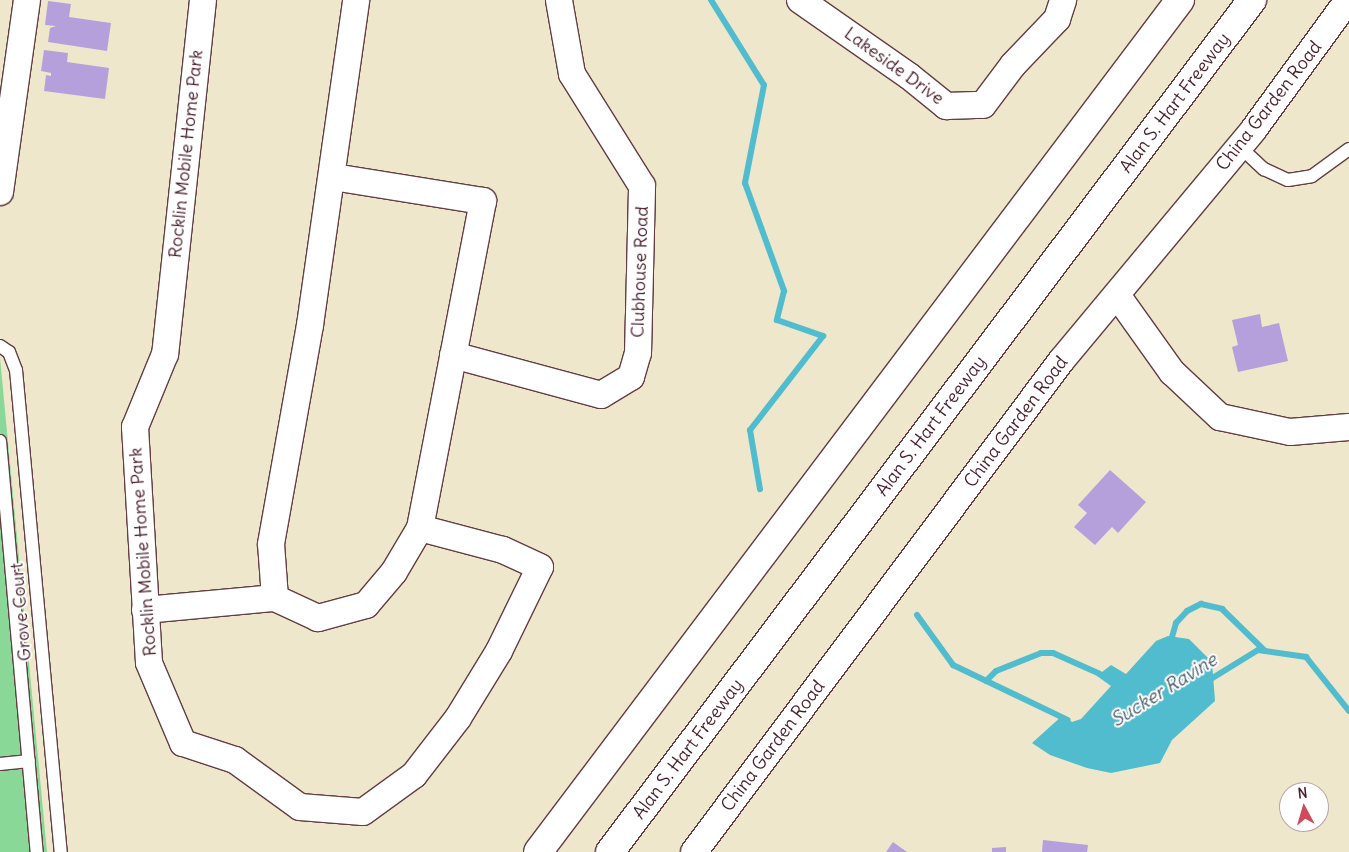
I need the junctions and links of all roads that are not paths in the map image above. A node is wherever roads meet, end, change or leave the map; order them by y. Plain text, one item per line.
1 (27, 0) edge
2 (203, 0) edge
3 (356, 0) edge
4 (559, 0) edge
5 (800, 0) edge
6 (1063, 0) edge
7 (1180, 0) edge
8 (1252, 0) edge
9 (1348, 0) edge
10 (1240, 147) junction
11 (1349, 148) edge
12 (333, 177) junction
13 (0, 192) edge
14 (1117, 295) junction
15 (0, 346) edge
16 (453, 355) junction
17 (1349, 426) edge
18 (0, 440) edge
19 (420, 528) junction
20 (5, 544) edge
21 (275, 598) junction
22 (145, 610) junction
23 (29, 761) junction
24 (0, 764) edge
25 (37, 852) edge
26 (61, 852) edge
27 (538, 852) edge
28 (610, 852) edge
29 (694, 852) edge

1 - 13 street
2 - 22 street, Rocklin Mobile Home Park
3 - 12 street
4 - 16 street, Clubhouse Road
5 - 6 street, Lakeside Drive
7 - 27 highway
8 - 28 highway, Alan S. Hart Freeway
9 - 10 street, China Garden Road
10 - 11 lane
10 - 14 street, China Garden Road
12 - 16 street
12 - 21 street
14 - 17 street
14 - 29 street, China Garden Road
15 - 26 lane, Grove Court
16 - 19 street
18 - 20 lane
19 - 21 street
19 - 22 street, Rocklin Mobile Home Park
20 - 23 lane
21 - 22 street
23 - 24 lane
23 - 25 lane

